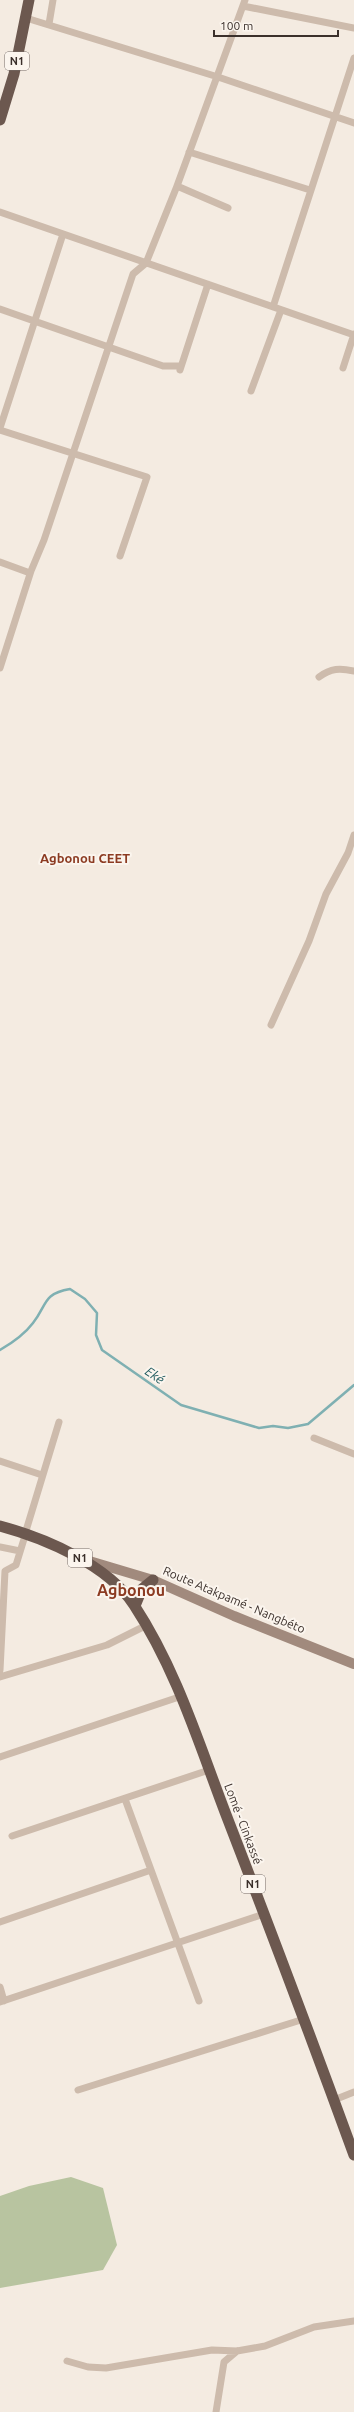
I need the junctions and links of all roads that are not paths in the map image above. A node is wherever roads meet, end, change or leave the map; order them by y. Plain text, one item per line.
1 (29, 0) edge
2 (53, 0) edge
3 (244, 3) edge
4 (26, 18) junction
5 (49, 24) junction
6 (354, 28) edge
7 (354, 58) edge
8 (218, 77) junction
9 (336, 116) junction
10 (0, 120) edge
11 (354, 123) edge
12 (189, 152) junction
13 (177, 186) junction
14 (310, 190) junction
15 (228, 208) dead end
16 (0, 212) edge
17 (63, 234) junction
18 (146, 263) junction
19 (208, 284) junction
20 (273, 307) junction
21 (0, 309) edge
22 (281, 310) junction
23 (34, 321) junction
24 (354, 335) edge
25 (109, 349) junction
26 (343, 368) dead end
27 (251, 391) dead end
28 (0, 429) edge
29 (73, 454) junction
30 (120, 556) dead end
31 (0, 562) edge
32 (30, 573) junction
33 (0, 668) edge
34 (354, 671) edge
35 (319, 677) dead end
36 (354, 835) edge
37 (272, 1025) dead end
38 (59, 1422) dead end
39 (314, 1438) dead end
40 (354, 1454) edge
41 (0, 1461) edge
42 (42, 1475) junction
43 (0, 1526) edge
44 (0, 1532) edge
45 (24, 1536) junction
46 (0, 1547) edge
47 (20, 1551) junction
48 (79, 1558) junction
49 (2, 1571) edge
50 (153, 1580) junction
51 (135, 1606) junction
52 (145, 1621) junction
53 (354, 1664) edge
54 (0, 1670) edge
55 (0, 1677) edge
56 (182, 1696) junction
57 (0, 1758) edge
58 (209, 1770) junction
59 (125, 1799) junction
60 (12, 1836) dead end
61 (151, 1870) junction
62 (264, 1914) junction
63 (0, 1922) edge
64 (178, 1943) junction
65 (0, 1987) edge
66 (2, 2001) edge
67 (199, 2001) dead end
68 (304, 2019) junction
69 (78, 2090) dead end
70 (354, 2092) edge
71 (334, 2100) junction
72 (354, 2155) edge
73 (354, 2321) edge
74 (237, 2351) junction
75 (68, 2361) dead end
76 (216, 2412) edge

1 - 4 highway, N1
2 - 5 street
3 - 6 street
3 - 8 street
4 - 5 street
4 - 10 highway, N1
5 - 8 street
7 - 9 street
8 - 9 street
8 - 12 street
9 - 11 street
9 - 14 street
12 - 13 street
12 - 14 street
13 - 15 street
13 - 18 street
14 - 20 street
16 - 17 street
17 - 18 street
17 - 23 street
18 - 19 street
18 - 25 street
19 - 20 street
19 - 25 street
20 - 22 street
21 - 23 street
22 - 24 street
22 - 27 street
23 - 25 street
23 - 28 street
24 - 26 street
25 - 29 street
28 - 29 street
29 - 30 street
29 - 32 street
31 - 32 street
32 - 33 street
34 - 35 street
36 - 37 street
38 - 42 street
39 - 40 street
41 - 42 street
42 - 45 street
43 - 45 highway, Lomé - Cinkassé / N1
44 - 45 highway, Lomé - Cinkassé / N1
45 - 47 street
45 - 48 highway, Lomé - Cinkassé / N1
45 - 52 highway, Lomé - Cinkassé / N1
46 - 47 street
47 - 49 street
48 - 50 main road, Route Atakpamé - Nangbéto
48 - 51 highway, Lomé - Cinkassé / N1
49 - 54 street
50 - 51 highway
50 - 53 main road, Route Atakpamé - Nangbéto
51 - 52 highway, Lomé - Cinkassé / N1
52 - 55 street
52 - 56 highway, Lomé - Cinkassé / N1
56 - 57 street
56 - 58 highway, Lomé - Cinkassé / N1
58 - 59 street
58 - 62 highway, Lomé - Cinkassé / N1
59 - 60 street
59 - 61 street
61 - 63 street
61 - 64 street
62 - 64 street
62 - 68 highway, Lomé - Cinkassé / N1
64 - 66 street
64 - 67 street
65 - 66 street
68 - 69 street
68 - 71 highway, Lomé - Cinkassé / N1
70 - 71 street
71 - 72 highway, Lomé - Cinkassé / N1
73 - 74 street
74 - 75 street
74 - 76 street

